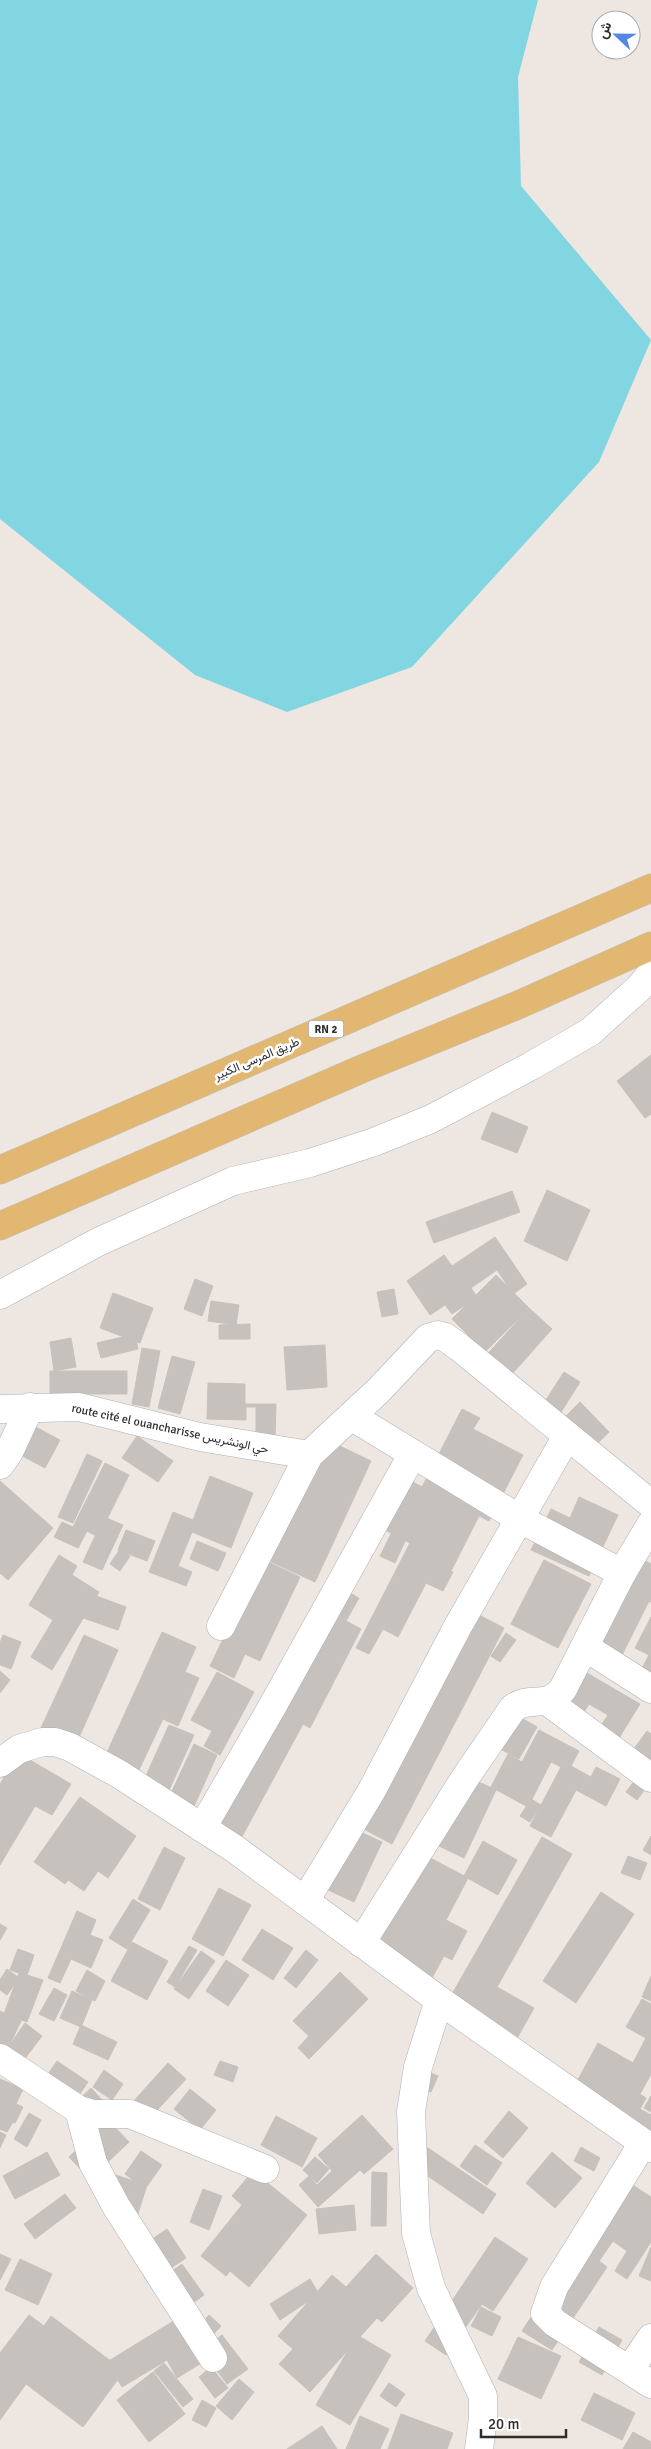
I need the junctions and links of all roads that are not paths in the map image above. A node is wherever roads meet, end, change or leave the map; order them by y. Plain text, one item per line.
1 (651, 888) edge
2 (651, 946) edge
3 (651, 974) edge
4 (0, 1170) edge
5 (0, 1226) edge
6 (0, 1296) edge
7 (30, 1407) junction
8 (0, 1409) edge
9 (351, 1416) junction
10 (567, 1436) junction
11 (309, 1455) junction
12 (412, 1455) junction
13 (0, 1465) edge
14 (651, 1504) edge
15 (520, 1519) junction
16 (651, 1524) edge
17 (622, 1573) junction
18 (221, 1626) dead end
19 (584, 1647) junction
20 (651, 1689) edge
21 (547, 1701) junction
22 (0, 1764) edge
23 (651, 1778) edge
24 (202, 1828) junction
25 (304, 1901) junction
26 (361, 1943) junction
27 (439, 2000) junction
28 (0, 2058) edge
29 (79, 2110) junction
30 (647, 2145) edge
31 (265, 2169) dead end
32 (651, 2338) edge
33 (213, 2358) dead end
34 (640, 2377) edge
35 (479, 2449) edge

1 - 4 main road, طريق المرسى الكبير / RN 2
2 - 5 main road
3 - 6 street
7 - 8 street, route cité el ouancharisse حي الونشريس
7 - 11 street, route cité el ouancharisse حي الونشريس
7 - 13 street
9 - 10 street
9 - 11 street
9 - 12 street
10 - 14 street
10 - 15 street
11 - 18 street
12 - 15 street
12 - 24 street
15 - 17 street
15 - 25 street
16 - 17 street
17 - 19 street
19 - 20 street
19 - 21 street
21 - 23 street
21 - 26 street
22 - 24 street
24 - 25 street
25 - 26 street
26 - 27 street
27 - 30 street
27 - 35 street
28 - 29 street
29 - 31 street
29 - 33 street
30 - 34 street
32 - 34 street

